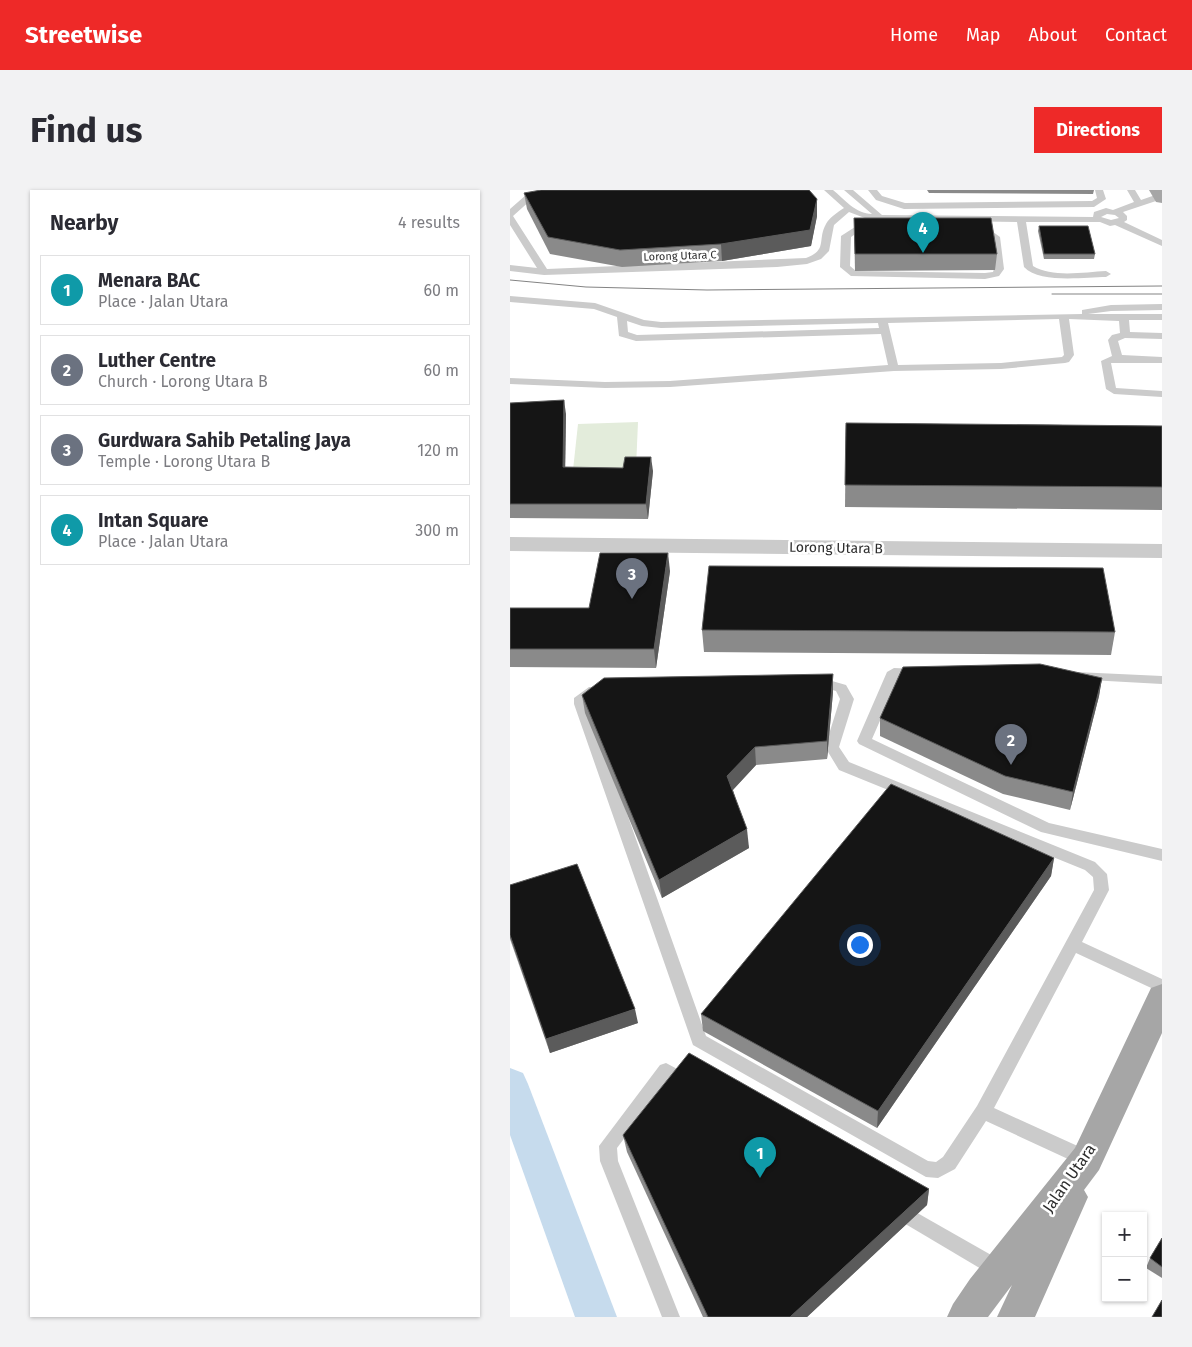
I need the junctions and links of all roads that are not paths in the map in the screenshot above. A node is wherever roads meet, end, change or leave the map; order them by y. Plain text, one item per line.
1 (567, 190) edge
2 (828, 190) edge
3 (848, 190) edge
4 (872, 190) edge
5 (1099, 190) edge
6 (1131, 190) edge
7 (1160, 195) edge
8 (1140, 205) junction
9 (849, 208) junction
10 (1115, 212) junction
11 (510, 214) edge
12 (878, 216) junction
13 (510, 218) edge
14 (972, 218) junction
15 (1021, 219) junction
16 (1098, 220) junction
17 (1118, 223) junction
18 (878, 230) junction
19 (971, 230) junction
20 (1162, 242) edge
21 (510, 268) edge
22 (544, 272) junction
23 (1106, 274) dead end
24 (510, 299) edge
25 (1162, 307) edge
26 (1070, 316) junction
27 (1162, 317) edge
28 (622, 318) junction
29 (1124, 319) junction
30 (882, 320) junction
31 (885, 331) junction
32 (1126, 334) junction
33 (1162, 336) edge
34 (1118, 358) junction
35 (1162, 360) edge
36 (894, 368) junction
37 (510, 380) edge
38 (1162, 394) edge
39 (510, 544) edge
40 (1162, 551) edge
41 (934, 673) edge
42 (1061, 676) edge
43 (1162, 680) edge
44 (1162, 855) edge
45 (1072, 944) junction
46 (1162, 986) edge
47 (1162, 997) edge
48 (700, 1091) edge
49 (983, 1111) junction
50 (1087, 1159) junction
51 (881, 1222) edge
52 (1000, 1270) junction
53 (1017, 1316) edge
54 (672, 1317) edge
55 (966, 1317) edge

1 - 11 lane
2 - 9 lane
3 - 12 lane
4 - 5 lane
6 - 8 lane
7 - 8 lane
8 - 10 lane
9 - 12 lane
9 - 22 lane, Lorong Utara C
10 - 16 lane
10 - 17 lane
12 - 14 lane
12 - 18 lane
13 - 22 lane
14 - 15 lane
14 - 19 lane
15 - 16 lane
15 - 23 lane
16 - 17 lane
17 - 20 lane
18 - 19 lane
18 - 19 lane
21 - 22 lane, Lorong Utara C
24 - 28 lane
25 - 26 lane
26 - 29 lane
26 - 30 lane
26 - 36 lane
27 - 29 lane
28 - 30 lane
28 - 31 lane
29 - 32 lane
30 - 31 lane
31 - 36 lane
32 - 33 lane
32 - 34 lane
34 - 35 lane
34 - 38 lane
36 - 37 lane
39 - 40 street, Lorong Utara B
41 - 44 lane
42 - 43 lane
45 - 46 lane
45 - 49 lane
45 - 49 lane
47 - 50 main road, Jalan Utara
48 - 54 lane
49 - 50 lane
50 - 52 main road, Jalan Utara
50 - 53 main road
51 - 52 lane
52 - 55 main road, Jalan Utara

